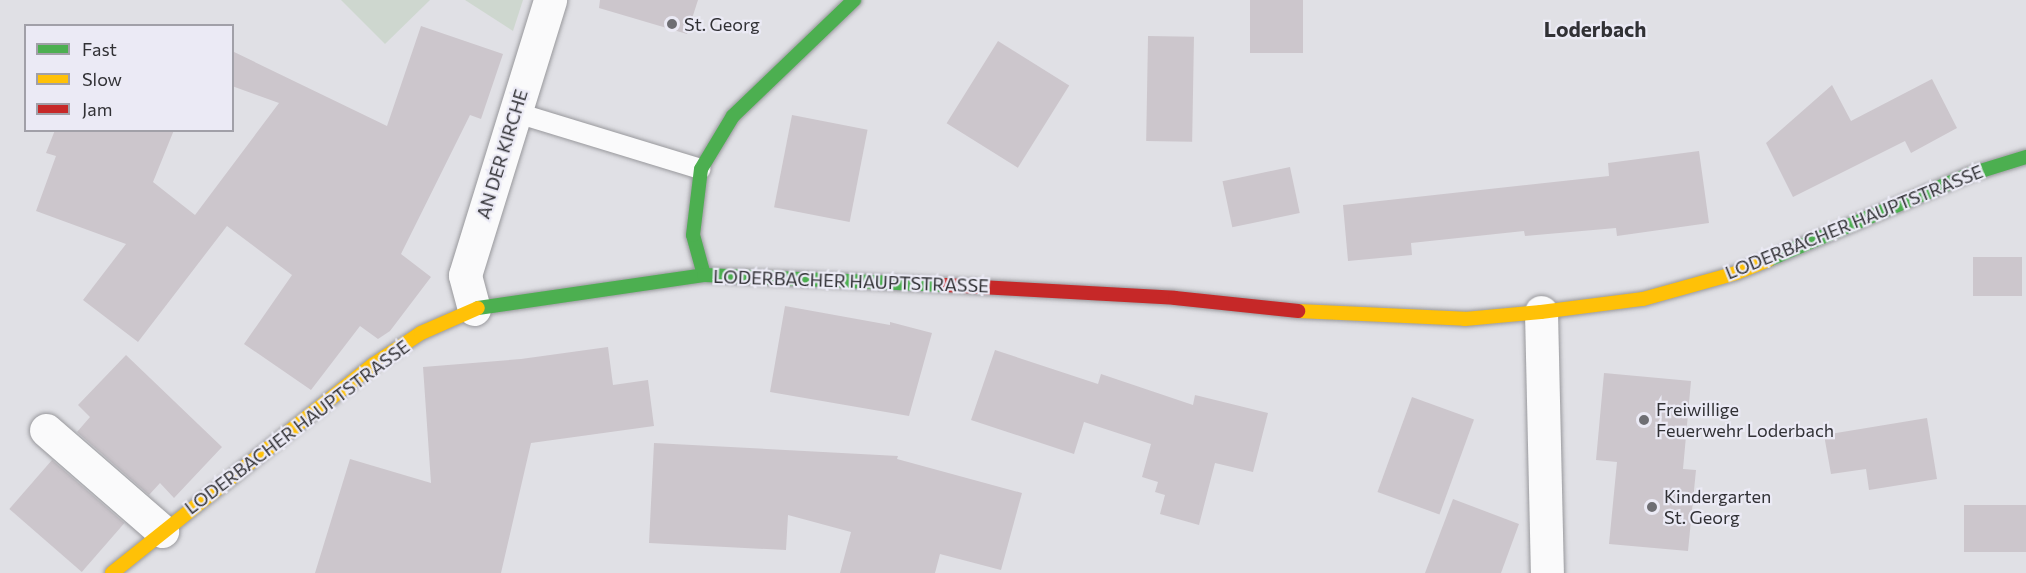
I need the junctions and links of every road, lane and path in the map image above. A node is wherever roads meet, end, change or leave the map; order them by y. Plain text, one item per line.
1 (550, 0) edge
2 (854, 0) edge
3 (514, 112) junction
4 (2026, 157) edge
5 (701, 169) junction
6 (704, 275) junction
7 (474, 309) junction
8 (1541, 312) junction
9 (45, 430) dead end
10 (162, 531) junction
11 (112, 573) edge
12 (1547, 573) edge

1 - 3 street, AN DER KIRCHE
2 - 5 street
3 - 5 lane
3 - 7 street, AN DER KIRCHE
4 - 8 street, LODERBACHER HAUPTSTRASSE
5 - 6 street
6 - 7 street, LODERBACHER HAUPTSTRASSE
6 - 8 street, LODERBACHER HAUPTSTRASSE
7 - 10 street, LODERBACHER HAUPTSTRASSE
8 - 12 street
9 - 10 street
10 - 11 street, LODERBACHER HAUPTSTRASSE

